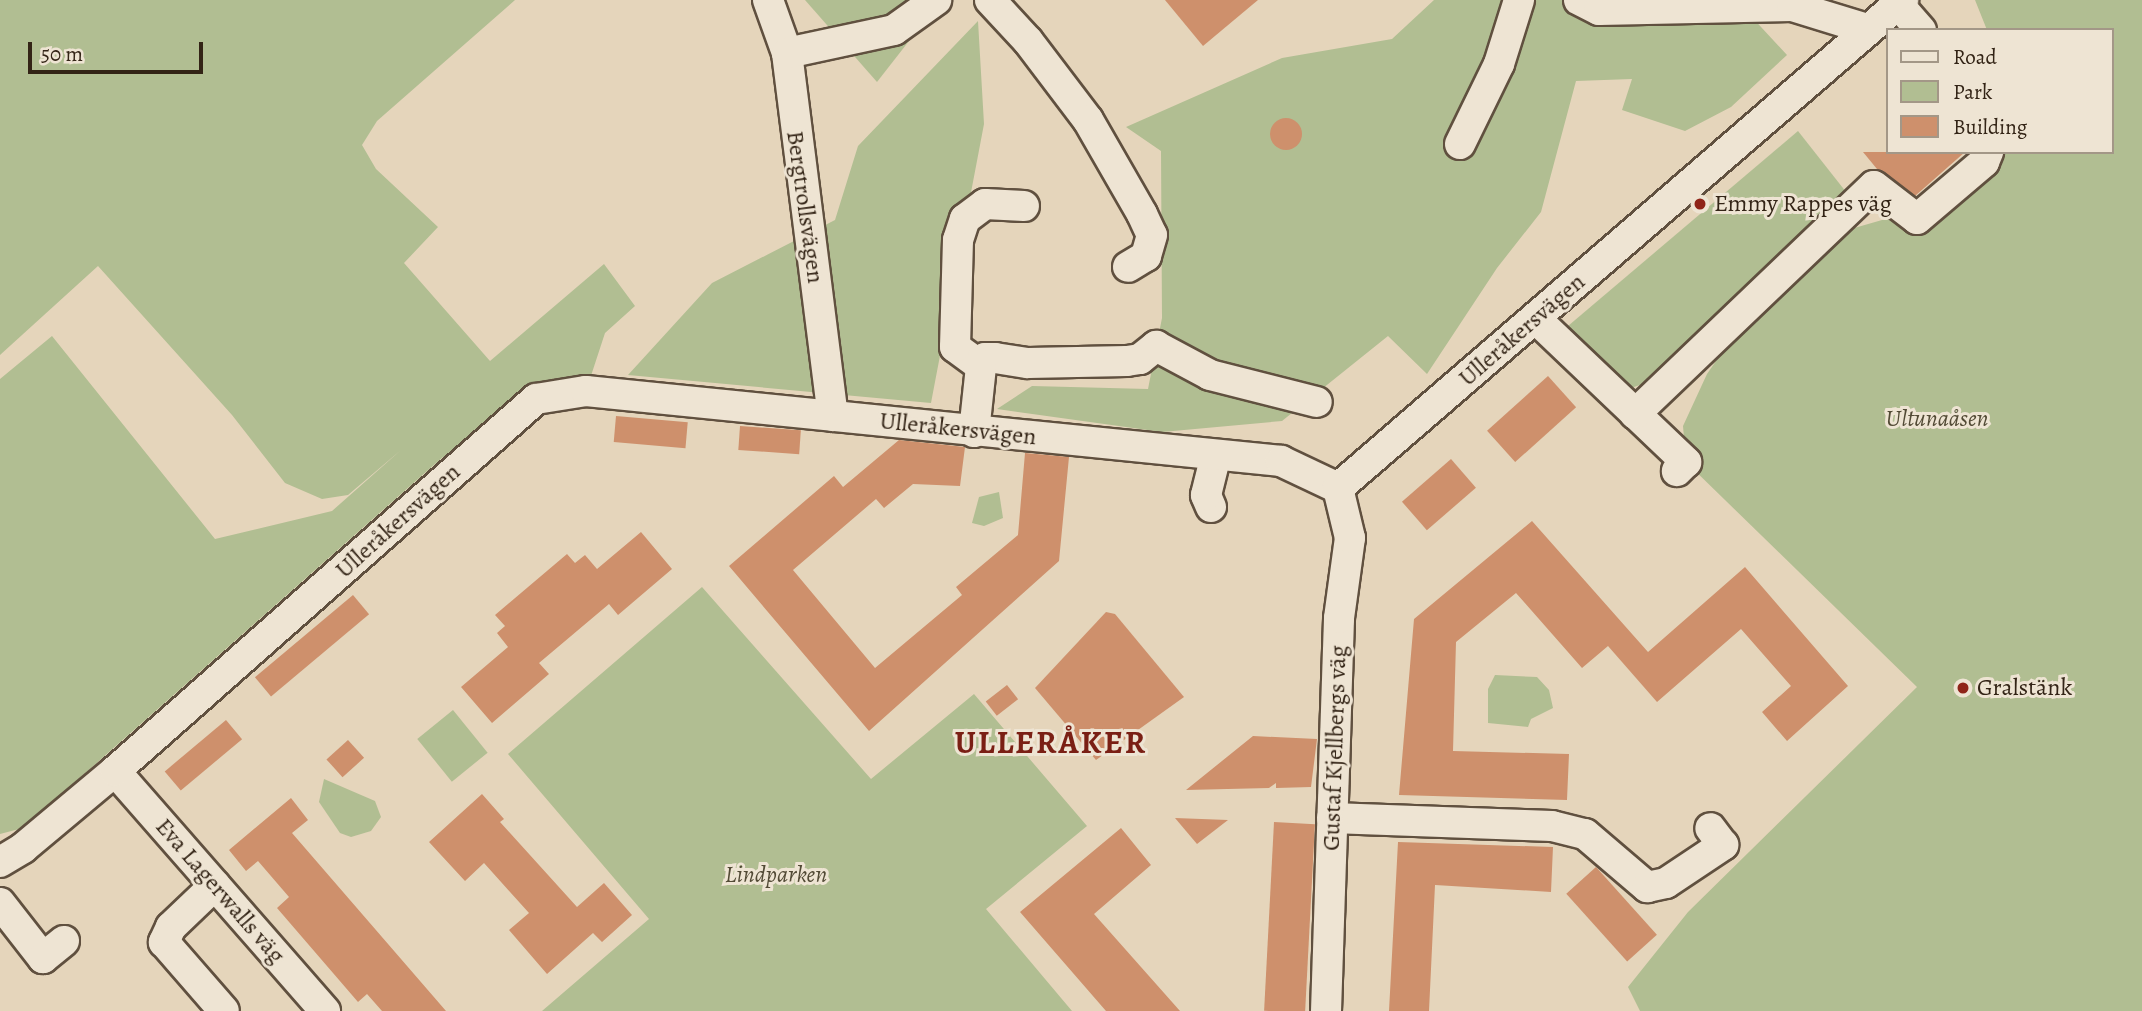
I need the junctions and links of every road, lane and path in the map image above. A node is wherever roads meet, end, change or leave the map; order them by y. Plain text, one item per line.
1 (768, 0) edge
2 (936, 0) edge
3 (990, 0) edge
4 (1519, 0) edge
5 (1579, 0) edge
6 (1900, 2) edge
7 (1835, 10) edge
8 (1920, 28) edge
9 (1867, 29) junction
10 (787, 53) junction
11 (1460, 144) dead end
12 (1987, 154) edge
13 (1024, 206) dead end
14 (1128, 267) dead end
15 (1535, 318) junction
16 (981, 366) junction
17 (1317, 402) dead end
18 (1635, 414) junction
19 (833, 416) junction
20 (974, 432) junction
21 (1216, 455) junction
22 (1678, 471) dead end
23 (1338, 488) junction
24 (1211, 507) dead end
25 (115, 771) junction
26 (1332, 818) junction
27 (1710, 828) dead end
28 (0, 862) edge
29 (215, 885) junction
30 (0, 903) edge
31 (64, 941) dead end
32 (224, 1011) edge
33 (325, 1011) edge
34 (1326, 1011) edge

1 - 10 street, Bergtrollsvägen
2 - 10 street
3 - 14 street
4 - 11 street
5 - 7 street
6 - 8 street
6 - 9 street, Ulleråkersvägen
7 - 9 street
9 - 15 street, Ulleråkersvägen
10 - 19 street, Bergtrollsvägen
12 - 18 street
13 - 16 street
15 - 18 street
15 - 23 street, Ulleråkersvägen
16 - 17 street
16 - 20 street
18 - 22 street
19 - 20 street, Ulleråkersvägen
19 - 25 street, Ulleråkersvägen
20 - 21 street, Ulleråkersvägen
21 - 23 street, Ulleråkersvägen
21 - 24 street
23 - 26 street, Gustaf Kjellbergs väg
25 - 28 street, Ulleråkersvägen
25 - 29 street, Eva Lagerwalls väg
26 - 27 street
26 - 34 street, Gustaf Kjellbergs väg
29 - 32 street
29 - 33 street, Eva Lagerwalls väg
30 - 31 street

